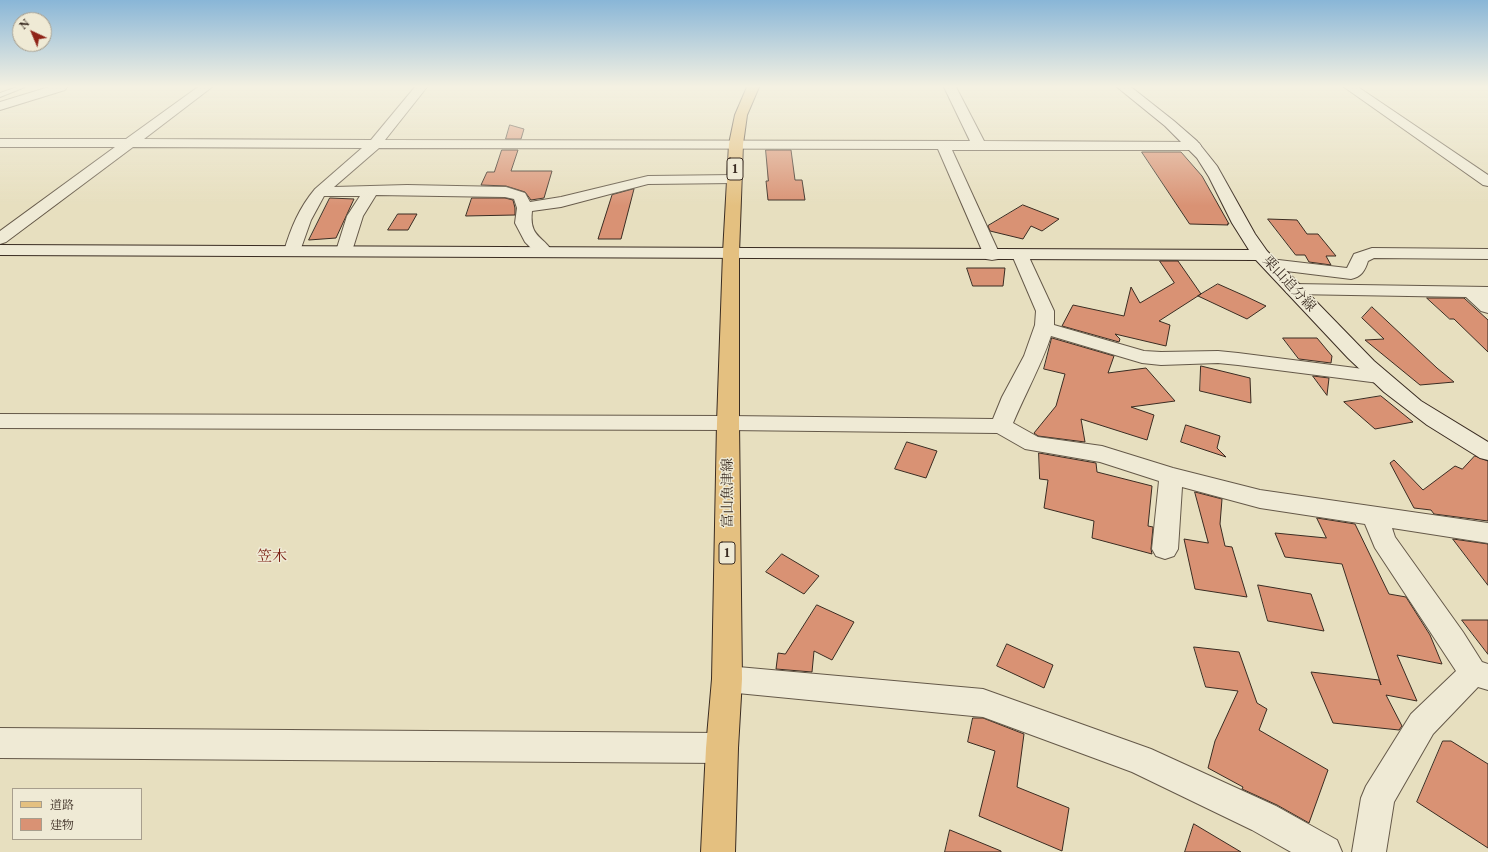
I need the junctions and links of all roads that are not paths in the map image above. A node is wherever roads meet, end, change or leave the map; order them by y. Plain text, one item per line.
1 (152, 127) edge
2 (389, 127) edge
3 (739, 127) edge
4 (970, 127) edge
5 (1171, 127) edge
6 (1408, 127) edge
7 (0, 143) edge
8 (129, 144) junction
9 (375, 144) junction
10 (736, 144) junction
11 (943, 145) junction
12 (979, 145) junction
13 (1194, 146) junction
14 (735, 179) junction
15 (1488, 182) edge
16 (371, 191) junction
17 (320, 192) junction
18 (525, 208) junction
19 (0, 239) edge
20 (0, 250) edge
21 (292, 251) junction
22 (344, 251) junction
23 (545, 252) junction
24 (731, 253) junction
25 (992, 254) junction
26 (1488, 254) edge
27 (1020, 255) junction
28 (1266, 260) junction
29 (1293, 289) junction
30 (1480, 292) edge
31 (1488, 307) edge
32 (1044, 328) junction
33 (1379, 377) junction
34 (0, 421) edge
35 (728, 423) junction
36 (1001, 426) junction
37 (1488, 452) edge
38 (1171, 476) junction
39 (1375, 517) junction
40 (1488, 533) edge
41 (1164, 549) dead end
42 (1480, 675) edge
43 (727, 679) junction
44 (0, 743) edge
45 (722, 748) junction
46 (718, 852) edge
47 (1325, 852) edge
48 (1369, 852) edge

1 - 8 street
2 - 9 street
3 - 10 main road, 1
4 - 12 street
5 - 13 street, 栗山追分線
6 - 15 street
7 - 8 street
8 - 9 street
8 - 19 street
9 - 10 street
9 - 17 street
10 - 11 street
10 - 14 main road, 1
11 - 12 street
11 - 25 street
12 - 13 street
13 - 28 street, 栗山追分線
14 - 18 street
14 - 24 main road, 1
16 - 17 street
16 - 18 street
16 - 22 street
17 - 21 street
18 - 23 street
20 - 21 street
21 - 22 street
22 - 23 street
23 - 24 street
24 - 25 street
24 - 35 main road, 富山魚津線 / 1
25 - 27 street
26 - 28 street
27 - 28 street
27 - 32 street
28 - 29 street, 栗山追分線
29 - 30 street
29 - 33 street, 栗山追分線
30 - 31 street
32 - 33 street
32 - 36 street
33 - 37 street, 栗山追分線
34 - 35 street
35 - 36 street
35 - 43 main road, 富山魚津線 / 1
36 - 38 street
38 - 39 street
38 - 41 street
39 - 40 street
39 - 42 street
42 - 48 street
43 - 45 main road, 富山魚津線 / 1
43 - 47 street
44 - 45 street
45 - 46 main road, 富山魚津線 / 1

